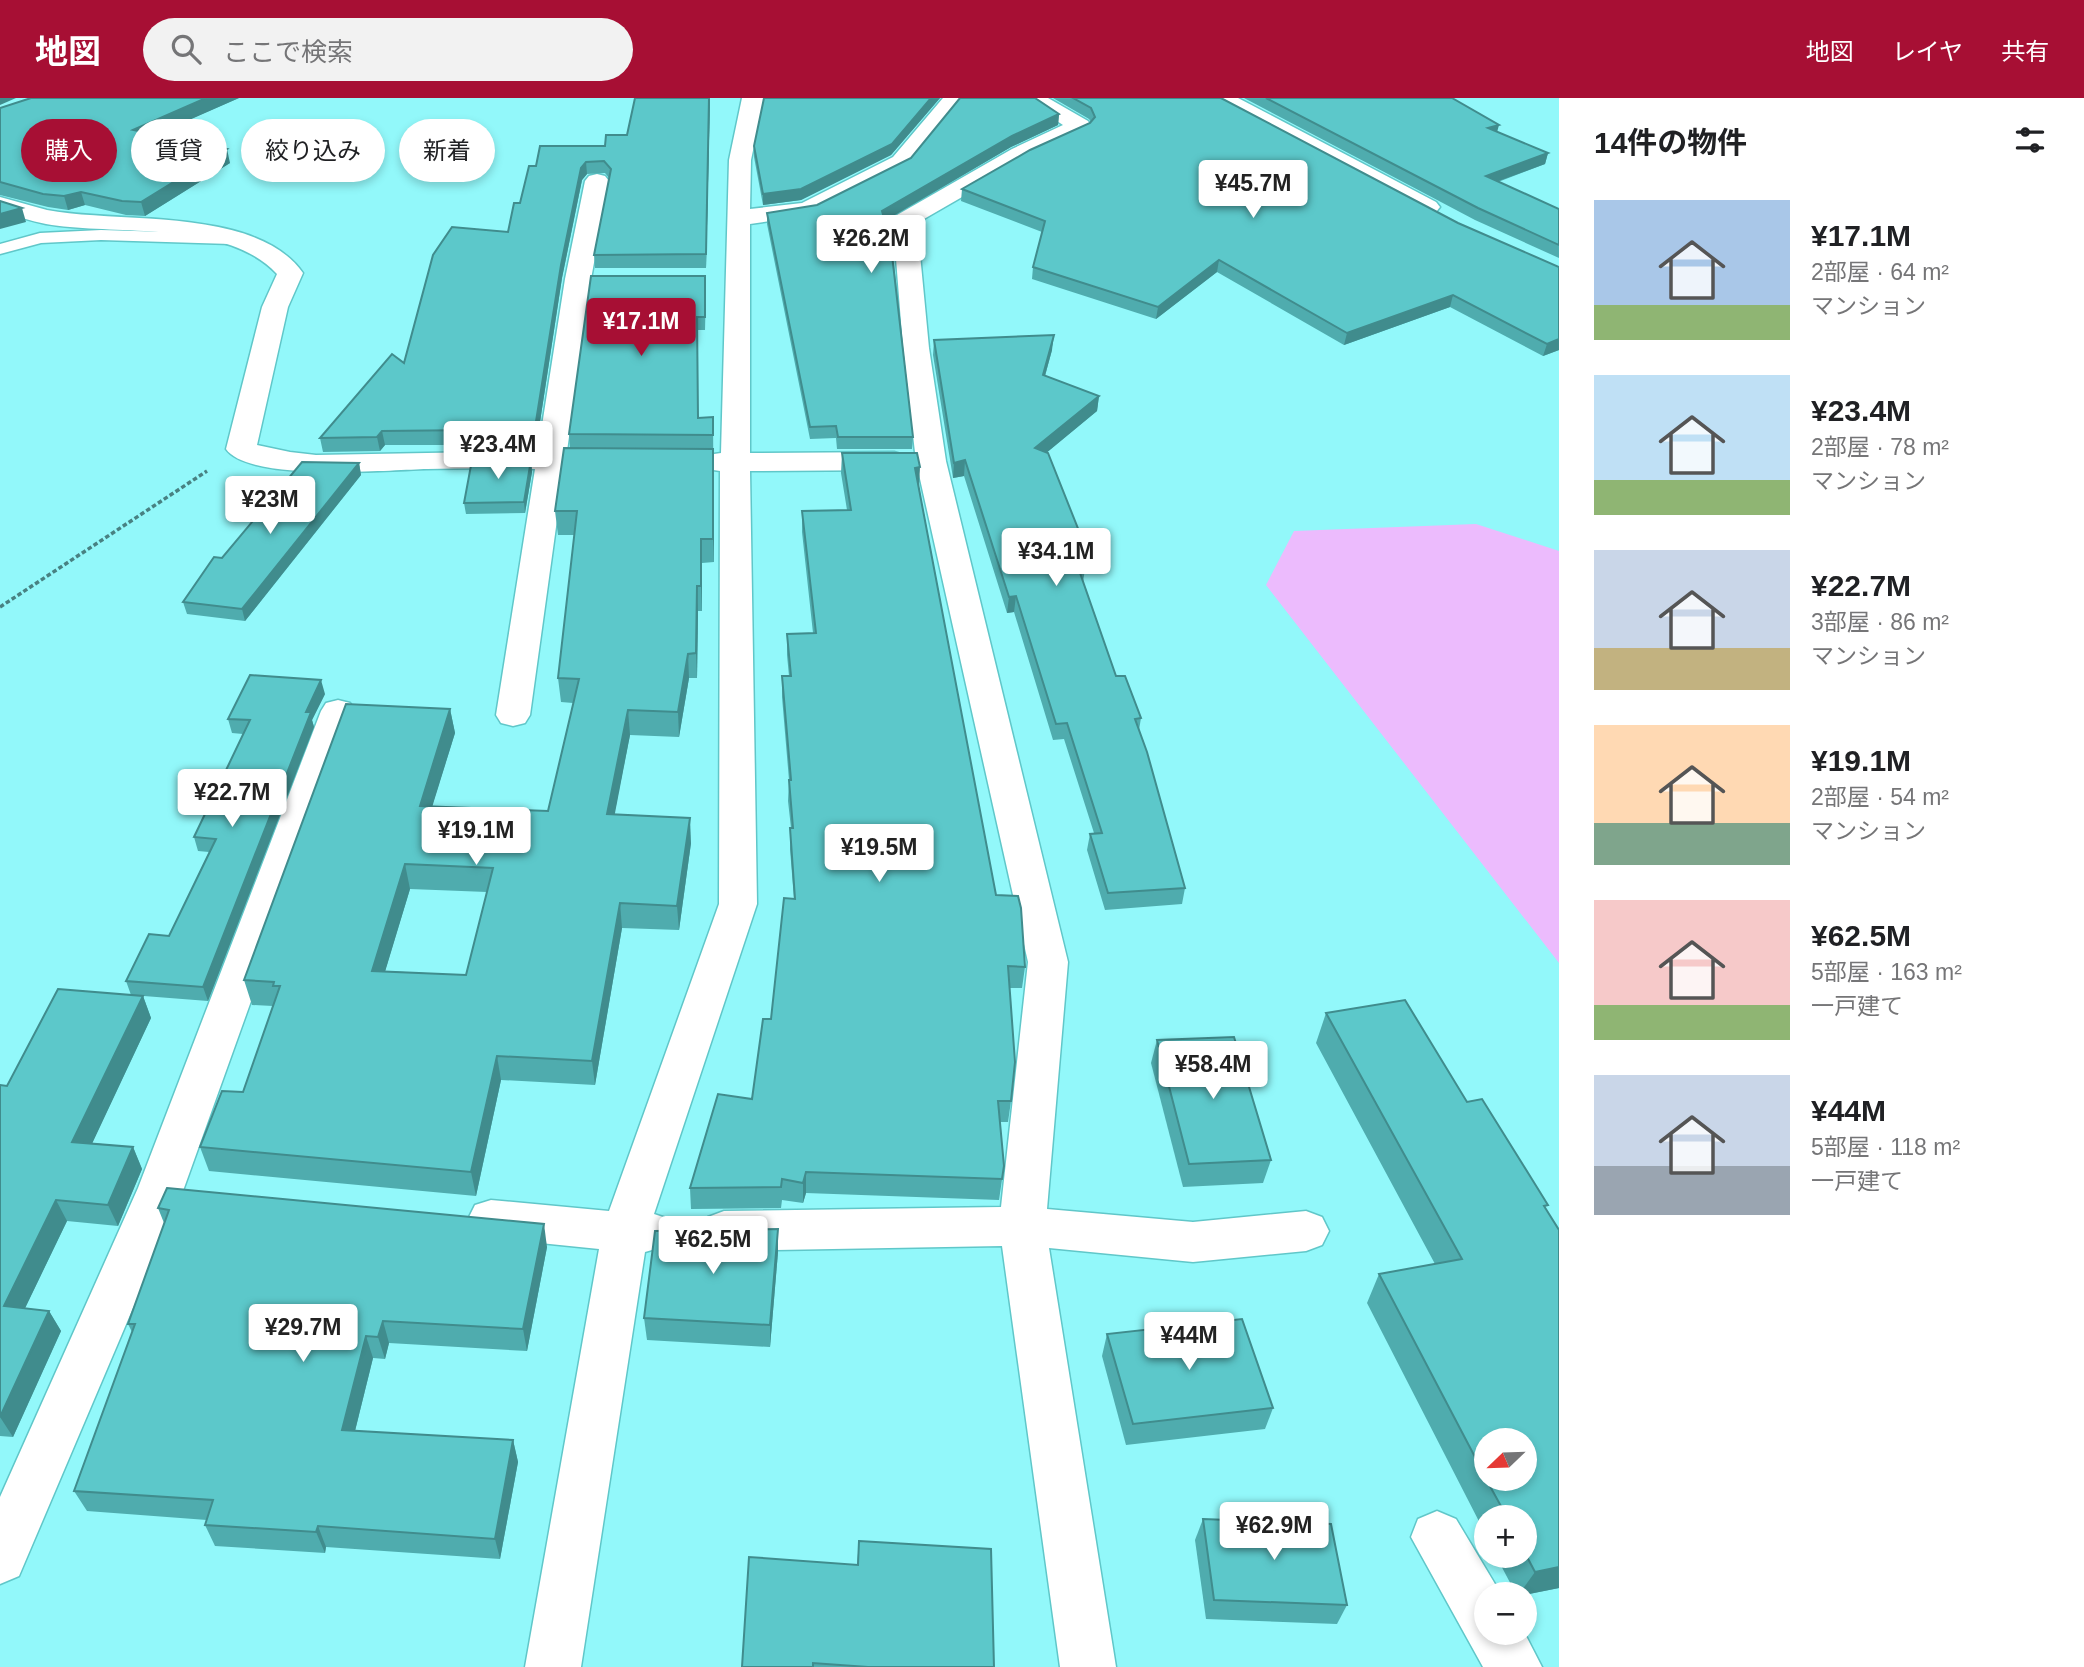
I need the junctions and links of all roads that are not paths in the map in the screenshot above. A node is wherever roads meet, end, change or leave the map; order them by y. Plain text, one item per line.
1 (753, 98) edge
2 (954, 98) edge
3 (1033, 98) edge
4 (1222, 98) edge
5 (597, 181) edge
6 (0, 204) edge
7 (738, 218) junction
8 (1453, 221) edge
9 (239, 240) junction
10 (0, 249) edge
11 (550, 460) junction
12 (642, 461) edge
13 (682, 461) edge
14 (931, 461) junction
15 (735, 462) junction
16 (338, 710) dead end
17 (513, 715) dead end
18 (447, 1215) edge
19 (1022, 1226) junction
20 (1306, 1231) dead end
21 (625, 1232) junction
22 (1437, 1537) dead end
23 (0, 1558) edge
24 (1474, 1600) edge
25 (1501, 1645) edge
26 (553, 1667) edge
27 (1087, 1667) edge
28 (1514, 1667) edge

1 - 7 street
2 - 7 street
3 - 14 street
4 - 8 street
5 - 11 street
6 - 9 street
7 - 15 street
9 - 10 lane
9 - 11 street
11 - 12 street
11 - 17 street
13 - 15 street
14 - 15 street
14 - 19 street
15 - 21 street
16 - 23 street
18 - 21 street
19 - 20 street
19 - 21 street
19 - 27 street
21 - 26 street
22 - 24 street
25 - 28 street

